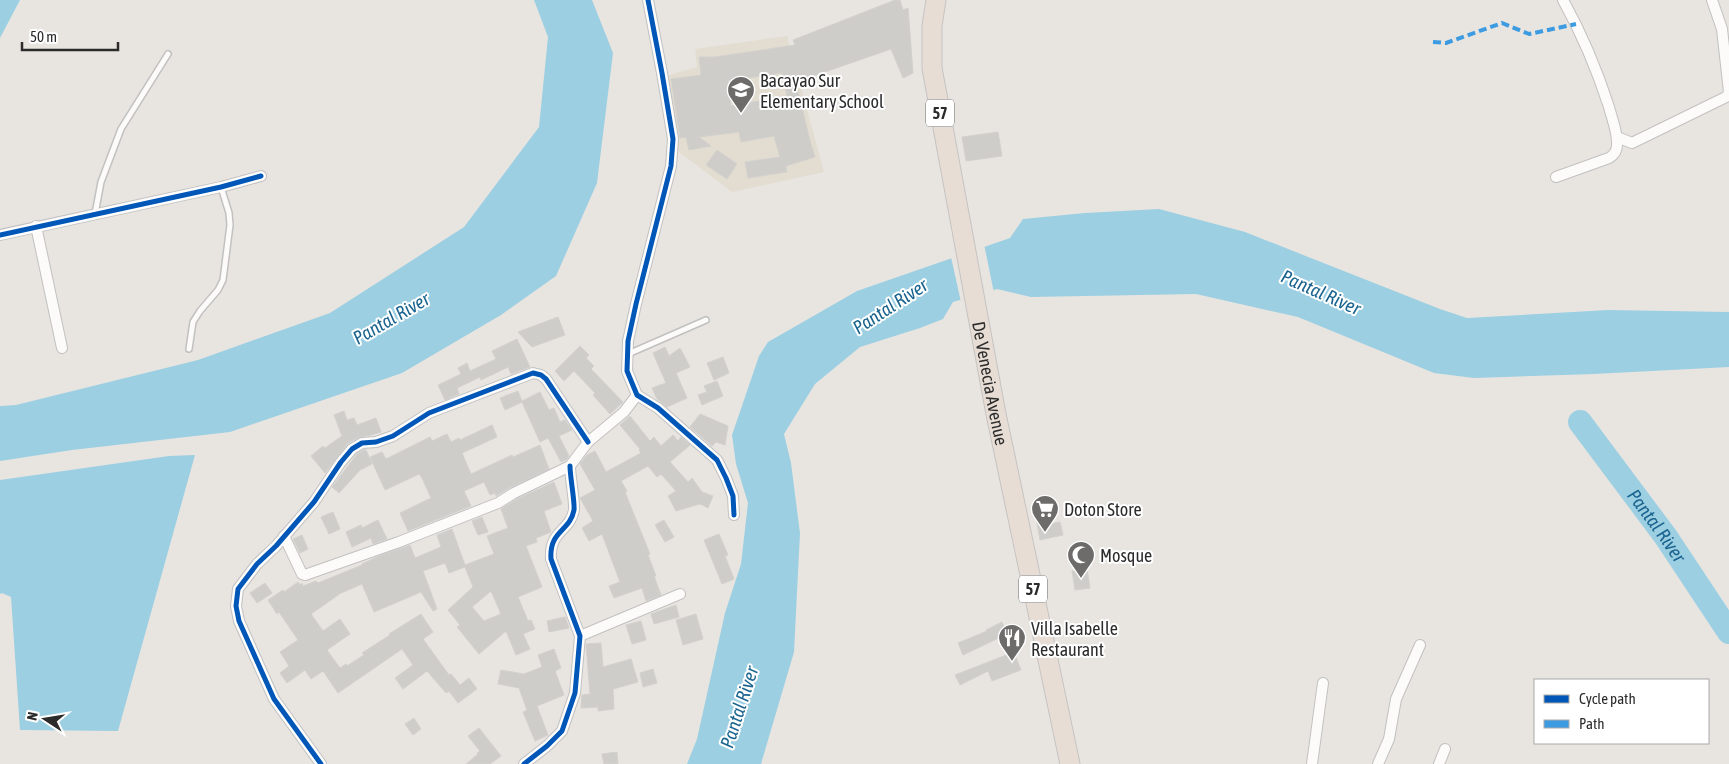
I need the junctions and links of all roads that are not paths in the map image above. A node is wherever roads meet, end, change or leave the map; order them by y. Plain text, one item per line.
1 (648, 0) edge
2 (936, 0) edge
3 (1563, 0) edge
4 (1712, 0) edge
5 (168, 54) dead end
6 (1729, 92) edge
7 (1617, 137) junction
8 (261, 176) dead end
9 (1556, 177) dead end
10 (221, 187) junction
11 (94, 214) junction
12 (36, 226) junction
13 (0, 234) edge
14 (706, 320) dead end
15 (62, 348) dead end
16 (189, 350) dead end
17 (627, 354) junction
18 (637, 395) junction
19 (588, 442) junction
20 (570, 466) junction
21 (734, 515) dead end
22 (284, 536) junction
23 (680, 594) dead end
24 (580, 636) junction
25 (1420, 645) dead end
26 (1323, 683) dead end
27 (1445, 749) dead end
28 (321, 764) edge
29 (524, 764) edge
30 (1070, 764) edge
31 (1312, 764) edge
32 (1378, 764) edge
33 (1439, 764) edge

1 - 17 street
2 - 30 highway, De Venecia Avenue / 57
3 - 7 street
4 - 6 street
5 - 11 lane
6 - 7 street
7 - 9 street
8 - 10 street
10 - 11 street
10 - 16 lane
11 - 12 street
12 - 13 street
12 - 15 street
14 - 17 lane
17 - 18 street
18 - 19 street
18 - 21 street
19 - 20 street
19 - 22 street
20 - 22 street
20 - 24 street
22 - 28 street
23 - 24 street
24 - 29 street
25 - 32 street
26 - 31 street
27 - 33 street

